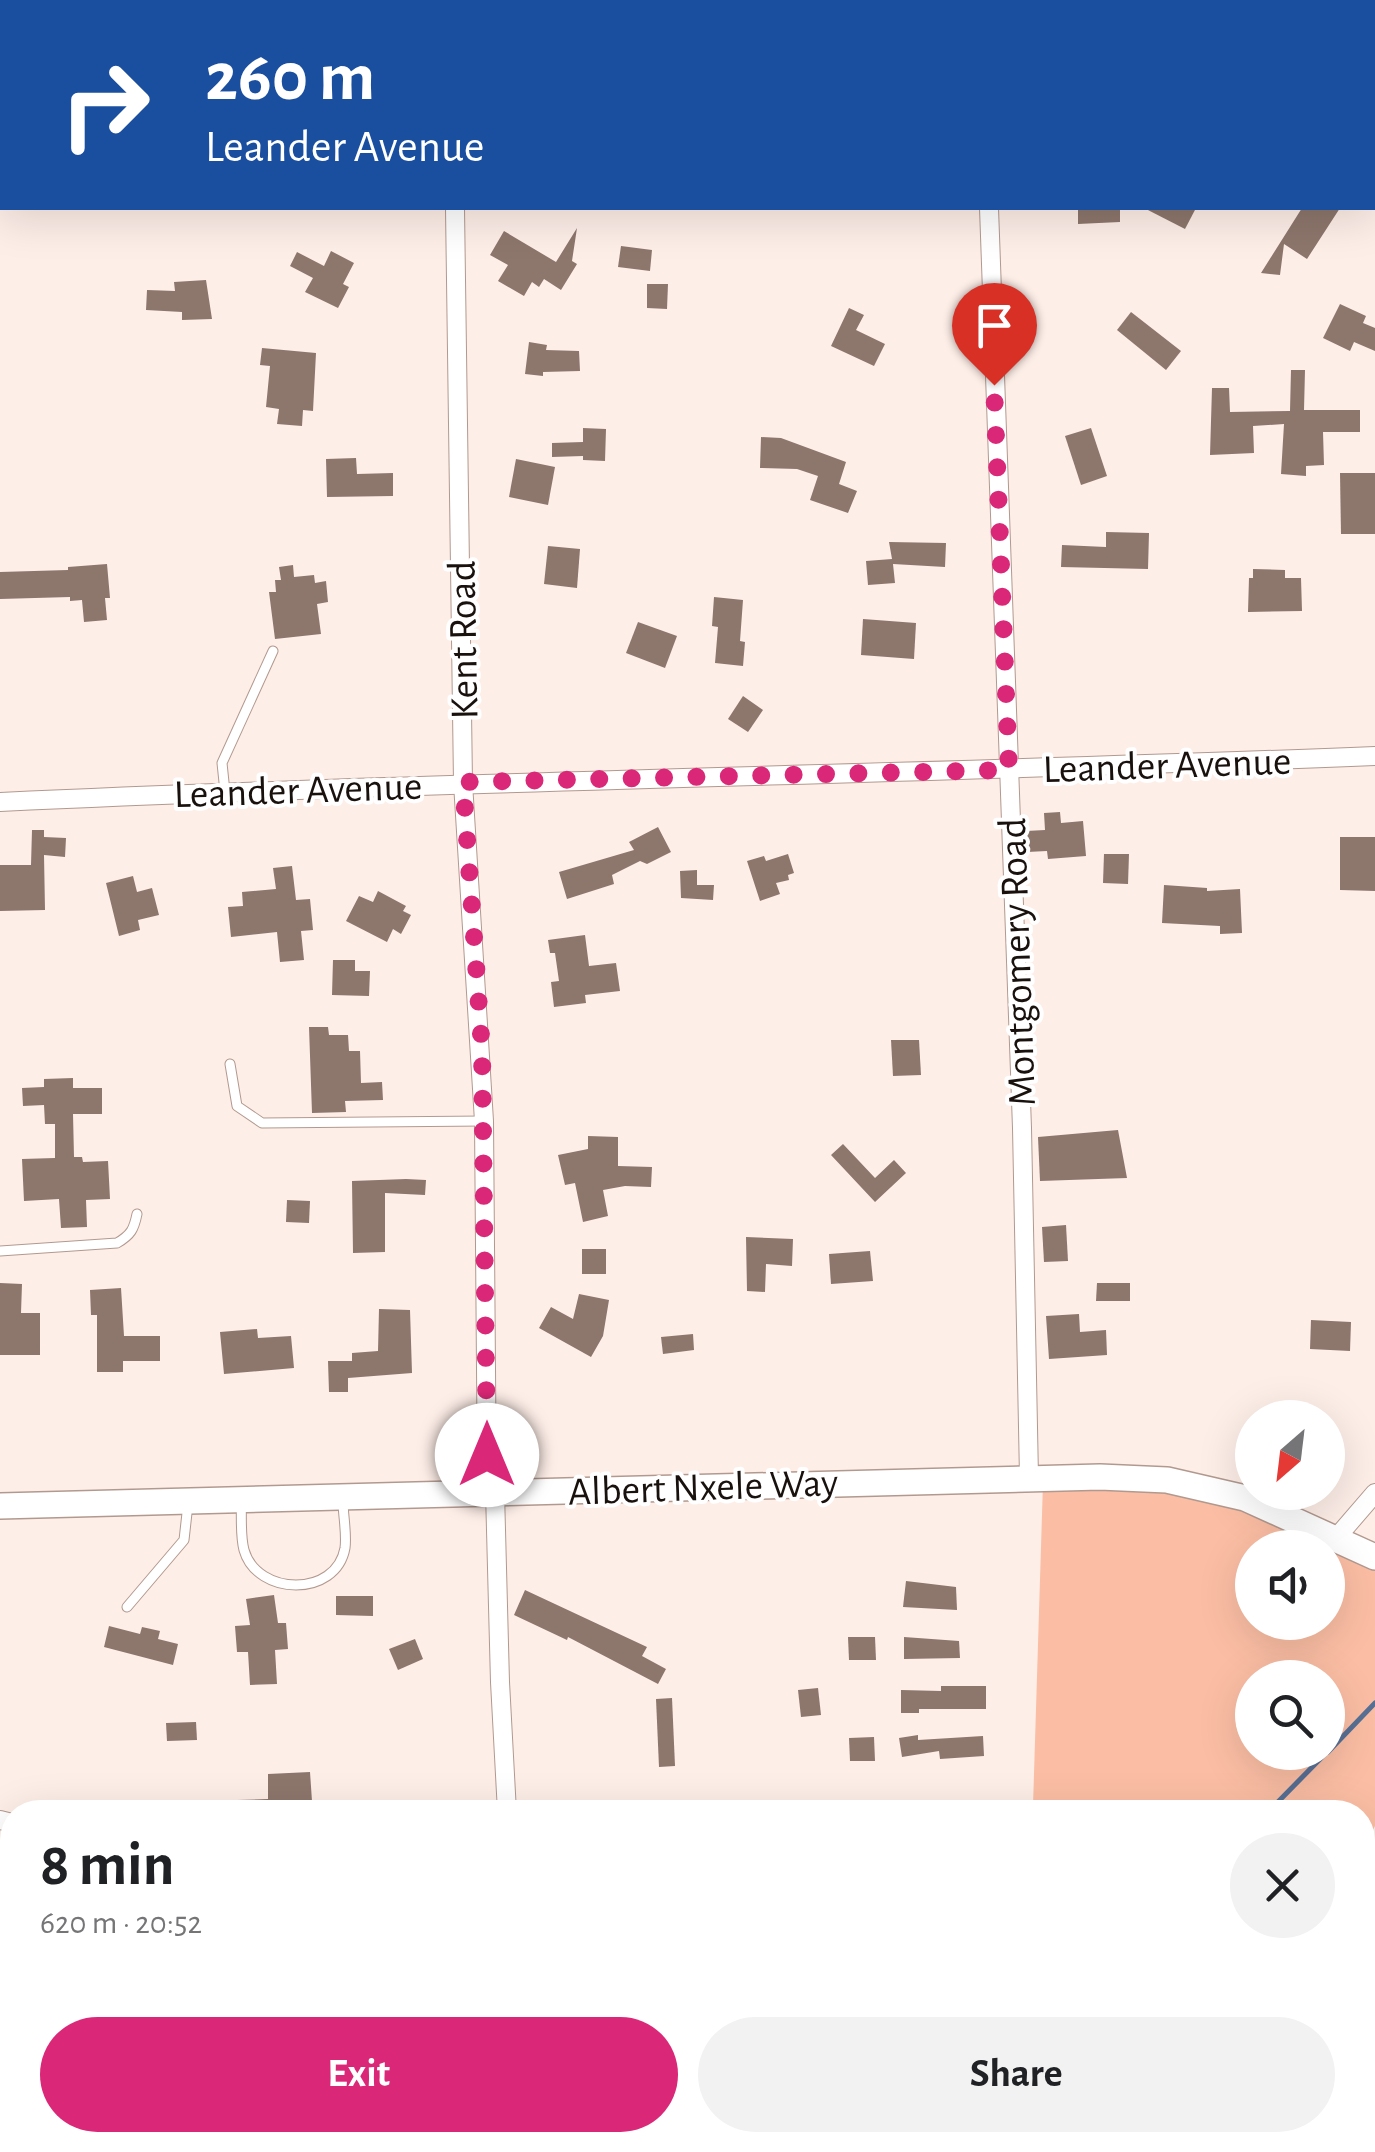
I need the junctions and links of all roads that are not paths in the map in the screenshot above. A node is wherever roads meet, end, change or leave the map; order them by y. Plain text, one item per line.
1 (455, 210) edge
2 (989, 210) edge
3 (273, 651) dead end
4 (1375, 756) edge
5 (1009, 770) junction
6 (463, 782) junction
7 (224, 792) junction
8 (0, 802) edge
9 (230, 1064) dead end
10 (484, 1122) junction
11 (137, 1214) dead end
12 (0, 1251) edge
13 (1029, 1477) junction
14 (491, 1492) junction
15 (1375, 1493) edge
16 (343, 1496) junction
17 (241, 1500) junction
18 (188, 1501) junction
19 (0, 1506) edge
20 (1320, 1530) edge
21 (1343, 1530) edge
22 (1345, 1541) edge
23 (1375, 1557) edge
24 (127, 1607) dead end
25 (506, 1800) edge

1 - 6 street, Kent Road
2 - 5 street, Montgomery Road
3 - 7 lane
4 - 5 street, Leander Avenue
5 - 6 street, Leander Avenue
5 - 13 street, Montgomery Road
6 - 7 street, Leander Avenue
6 - 10 street, Kent Road
7 - 8 street, Leander Avenue
9 - 10 lane
10 - 14 street, Kent Road
11 - 12 lane
13 - 14 main road, Albert Nxele Way
13 - 20 main road, Albert Nxele Way
14 - 16 main road, Albert Nxele Way
14 - 25 street, Kent Road
15 - 21 street
16 - 17 main road, Albert Nxele Way
16 - 17 lane
17 - 18 main road, Albert Nxele Way
18 - 19 main road, Albert Nxele Way
18 - 24 lane
22 - 23 main road, Albert Nxele Way

